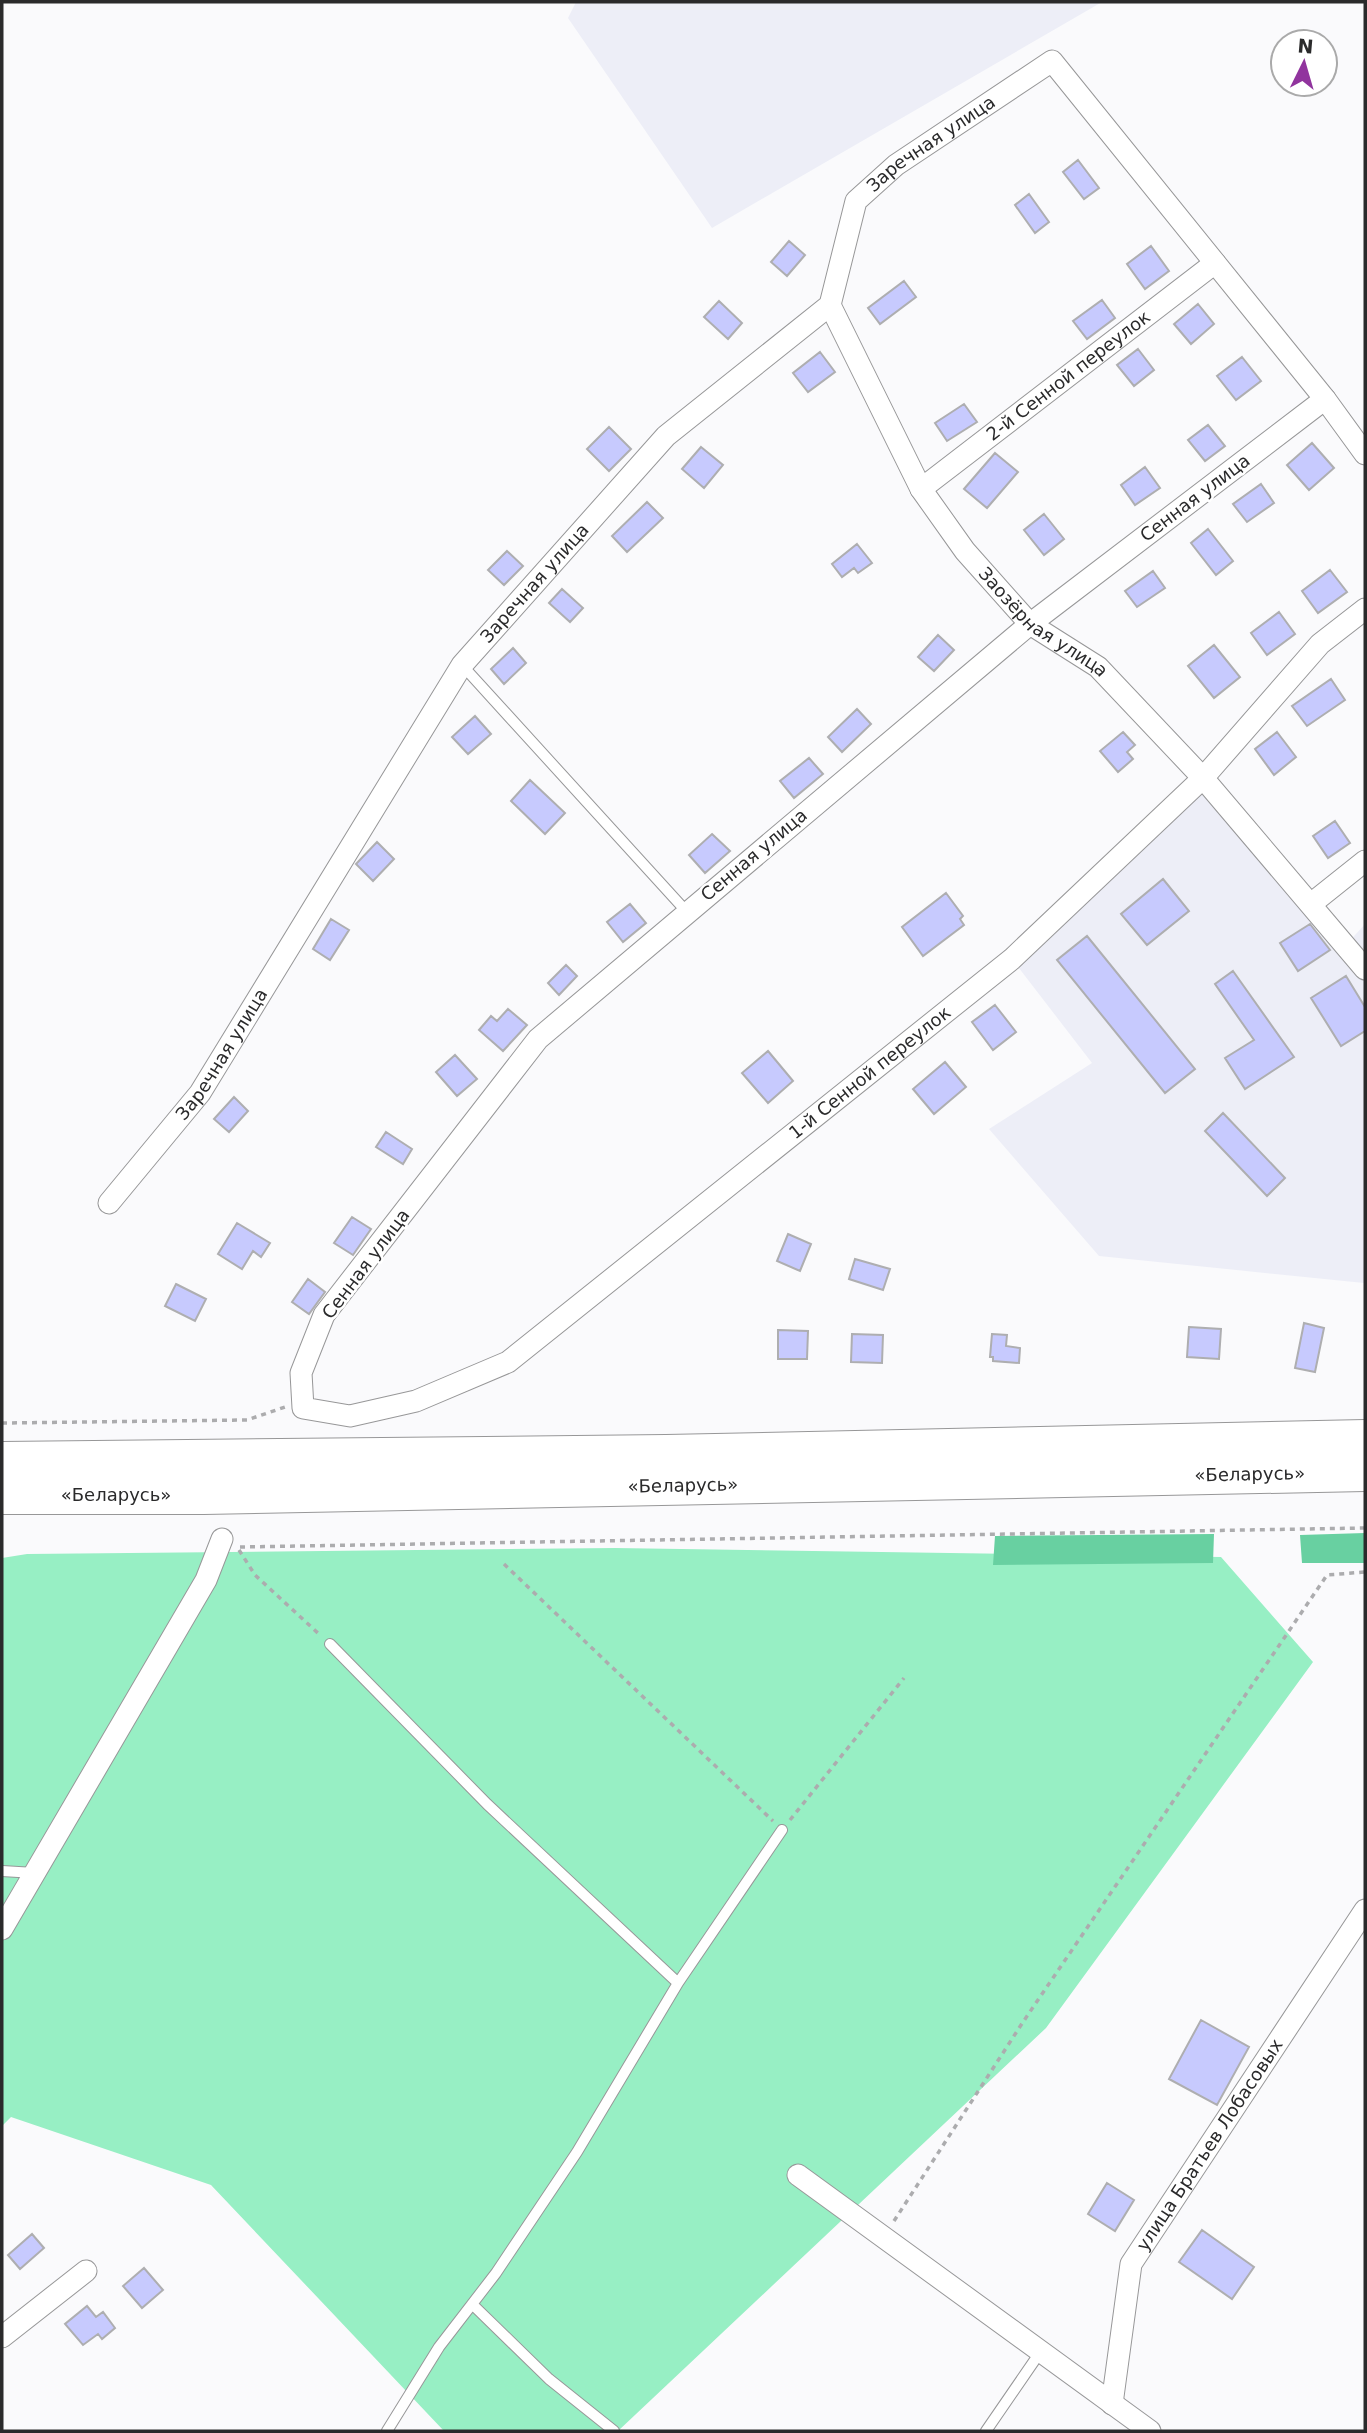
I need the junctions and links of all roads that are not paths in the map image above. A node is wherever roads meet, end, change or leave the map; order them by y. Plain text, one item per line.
1 (1215, 263) junction
2 (830, 305) junction
3 (1325, 399) junction
4 (1365, 454) edge
5 (921, 489) junction
6 (1365, 609) edge
7 (1030, 624) junction
8 (462, 665) junction
9 (1203, 778) junction
10 (1365, 861) edge
11 (1311, 904) junction
12 (686, 911) junction
13 (1365, 969) edge
14 (109, 1203) dead end
15 (303, 1404) joint
16 (1365, 1439) edge
17 (2, 1461) edge
18 (1365, 1472) edge
19 (2, 1495) edge
20 (222, 1539) dead end
21 (330, 1644) road end
22 (782, 1830) road end
23 (2, 1871) edge
24 (34, 1874) junction
25 (1365, 1910) edge
26 (2, 1929) edge
27 (678, 1983) junction
28 (798, 2175) dead end
29 (86, 2271) dead end
30 (472, 2304) junction
31 (2, 2337) edge
32 (1041, 2351) junction
33 (1112, 2404) junction
34 (387, 2431) edge
35 (614, 2431) edge
36 (986, 2431) edge
37 (1150, 2431) edge

1 - 2 street, Заречная улица
1 - 3 street
1 - 5 street, 2-й Сенной переулок
2 - 5 street, Заозёрная улица
2 - 8 street, Заречная улица
3 - 4 street
3 - 7 street, Сенная улица
5 - 7 street, Заозёрная улица
6 - 9 street, 1-й Сенной переулок
7 - 9 street, Заозёрная улица
7 - 12 street, Сенная улица
8 - 12 lane
8 - 14 street, Заречная улица
9 - 11 street, Заозёрная улица
9 - 15 street, 1-й Сенной переулок
10 - 11 street
11 - 13 street, Заозёрная улица
12 - 15 street, Сенная улица
16 - 17 highway, «Беларусь»
18 - 19 highway, «Беларусь»
20 - 24 street
21 - 27 lane
22 - 27 lane
23 - 24 lane
24 - 26 street
25 - 33 street, улица Братьев Лобасовых
27 - 30 lane
28 - 32 street
29 - 31 street
30 - 34 lane
30 - 35 lane
32 - 33 street
32 - 36 lane
33 - 37 street

